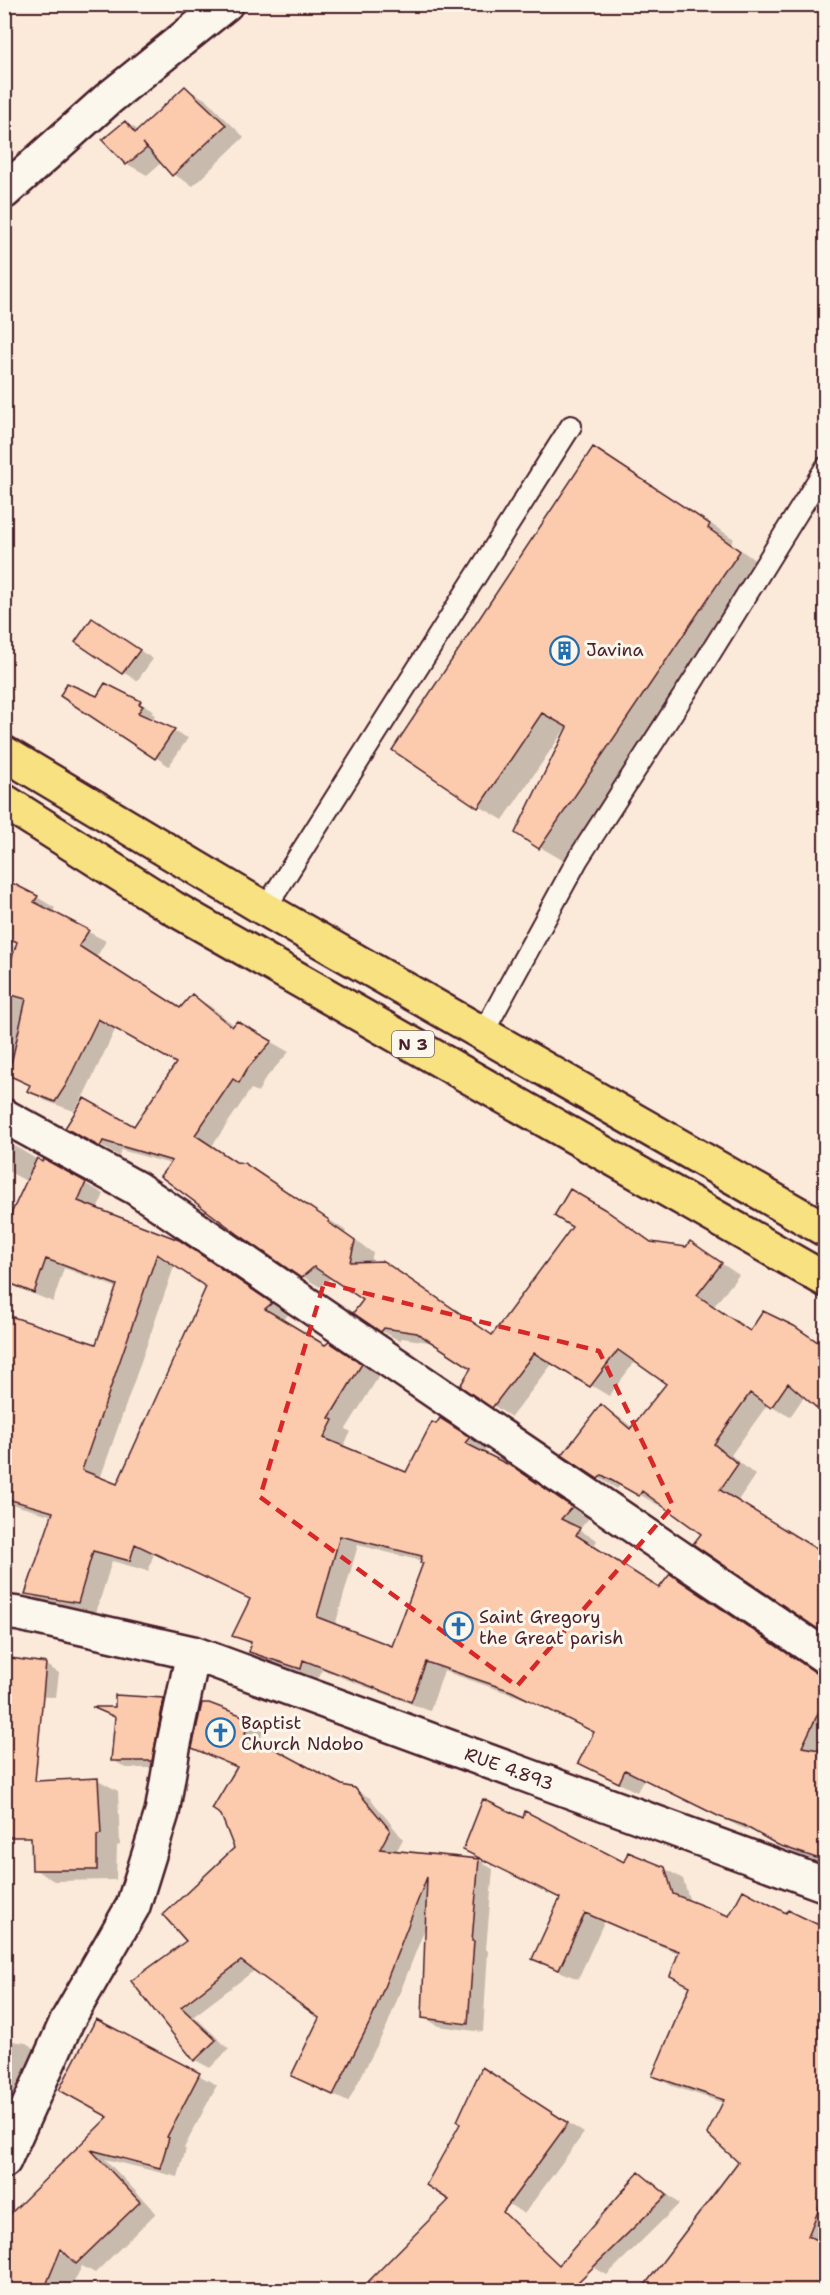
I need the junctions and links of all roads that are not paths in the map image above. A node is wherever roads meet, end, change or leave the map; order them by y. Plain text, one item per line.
1 (226, 4) edge
2 (4, 192) edge
3 (571, 426) dead end
4 (825, 467) edge
5 (4, 753) edge
6 (4, 801) edge
7 (265, 909) junction
8 (483, 1033) junction
9 (4, 1116) edge
10 (825, 1230) edge
11 (825, 1280) edge
12 (4, 1612) edge
13 (192, 1653) junction
14 (825, 1657) edge
15 (825, 1885) edge
16 (4, 2161) edge

1 - 2 street
3 - 7 lane
4 - 8 lane
5 - 7 highway, N 3
6 - 11 highway, N 3
7 - 8 highway, N 3
8 - 10 highway, N 3
9 - 14 street
12 - 13 street, RUE 4.893
13 - 15 street, RUE 4.893
13 - 16 street

